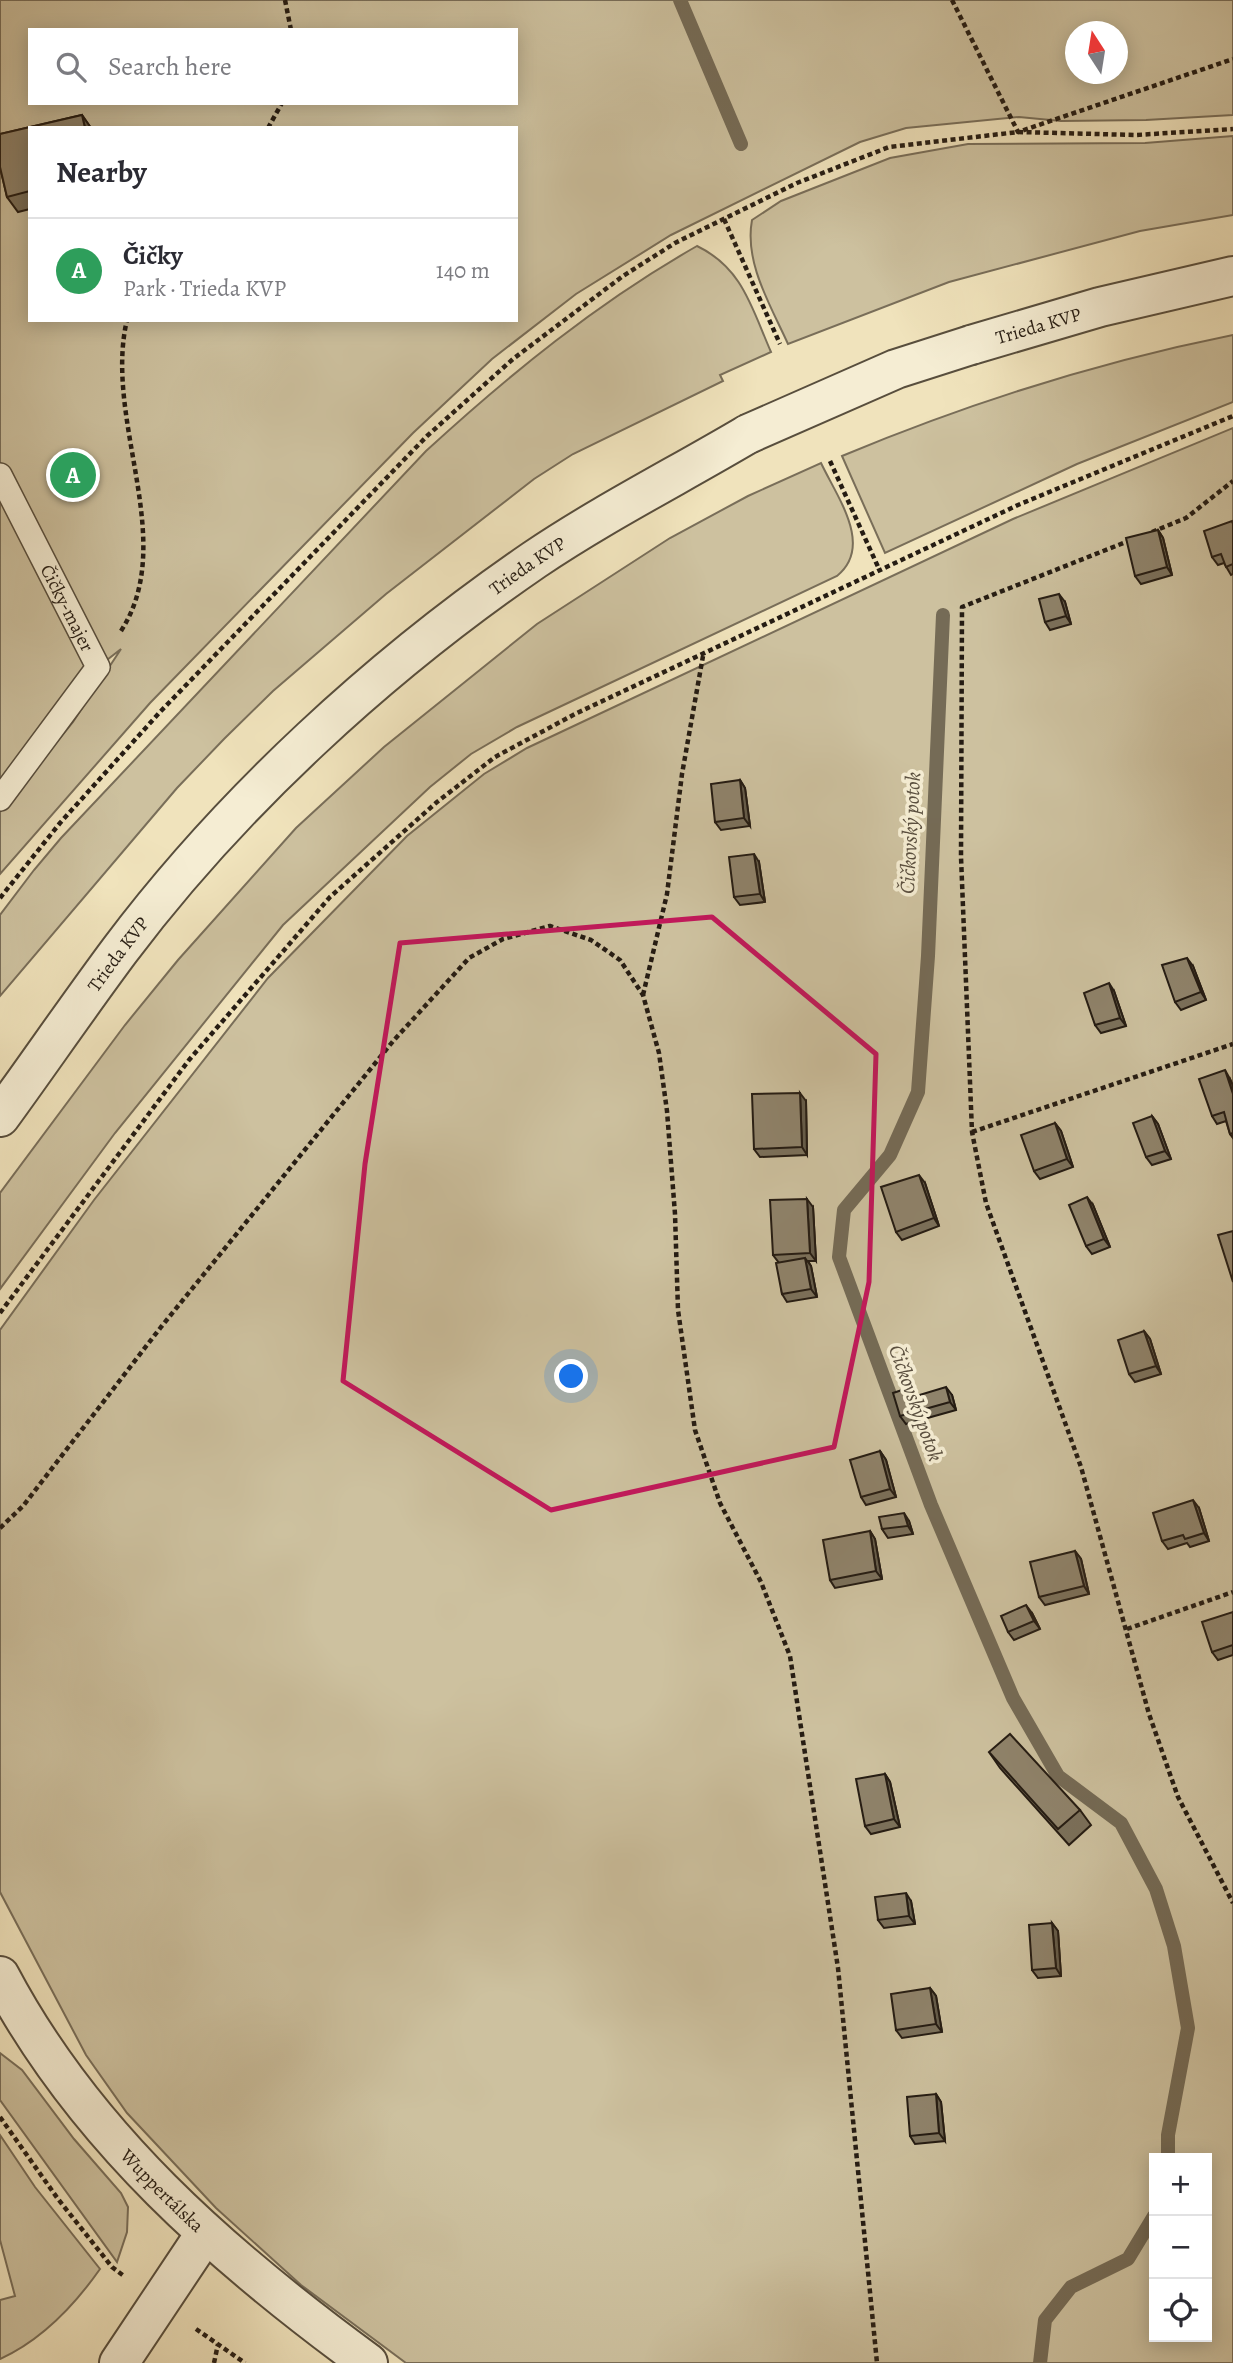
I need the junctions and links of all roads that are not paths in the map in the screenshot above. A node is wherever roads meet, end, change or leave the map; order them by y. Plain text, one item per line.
1 (1233, 275) edge
2 (0, 475) edge
3 (0, 799) edge
4 (0, 1118) edge
5 (5, 1996) edge
6 (205, 2234) junction
7 (120, 2363) edge
8 (368, 2363) edge

1 - 4 street, Trieda KVP, bridge
2 - 3 lane, Čičky-majer
5 - 6 street, Wuppertálska
6 - 7 street
6 - 8 street, Wuppertálska

